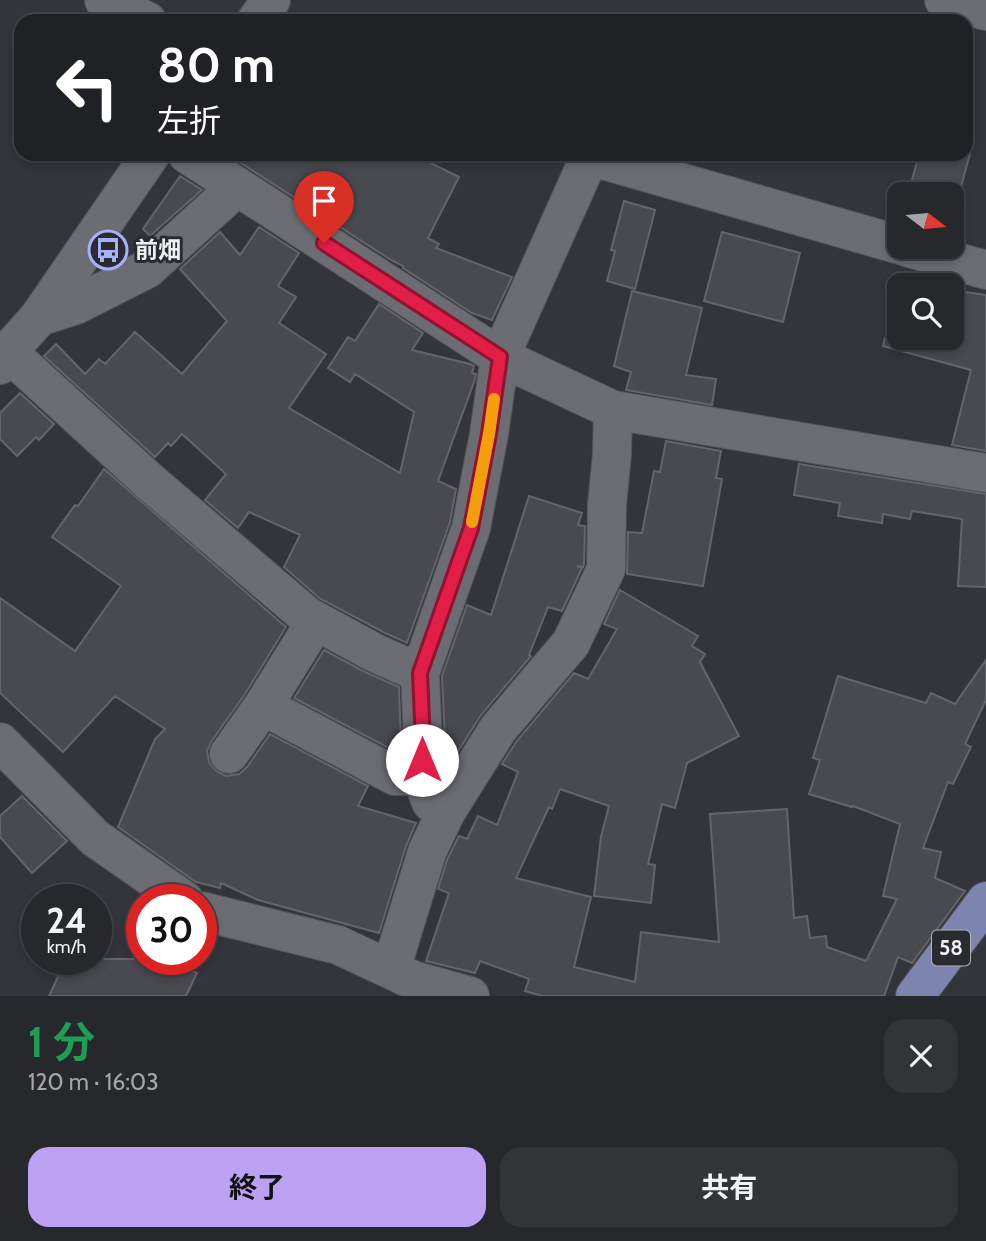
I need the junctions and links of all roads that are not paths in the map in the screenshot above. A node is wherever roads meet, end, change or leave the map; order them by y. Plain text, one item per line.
1 (104, 0) edge
2 (944, 0) edge
3 (986, 11) edge
4 (133, 14) edge
5 (146, 161) edge
6 (198, 161) edge
7 (583, 161) edge
8 (607, 161) edge
9 (237, 187) junction
10 (887, 241) edge
11 (964, 258) edge
12 (984, 262) edge
13 (13, 345) edge
14 (500, 357) junction
15 (613, 410) junction
16 (986, 472) edge
17 (316, 621) junction
18 (420, 673) junction
19 (263, 706) junction
20 (0, 743) edge
21 (229, 754) dead end
22 (421, 776) junction
23 (446, 812) junction
24 (161, 884) edge
25 (986, 901) edge
26 (217, 915) edge
27 (403, 982) edge
28 (470, 996) edge
29 (915, 996) edge

1 - 4 street
2 - 3 street
5 - 13 street
6 - 9 street
7 - 14 street
8 - 10 street
9 - 13 street
9 - 14 street
11 - 12 street
13 - 17 street
14 - 15 street
14 - 18 street
15 - 16 street
15 - 23 street
17 - 18 street
17 - 19 street
18 - 22 street
19 - 21 street
19 - 22 street
20 - 24 street
22 - 23 street
23 - 27 street
25 - 29 main road, 58
26 - 27 street
27 - 28 street

